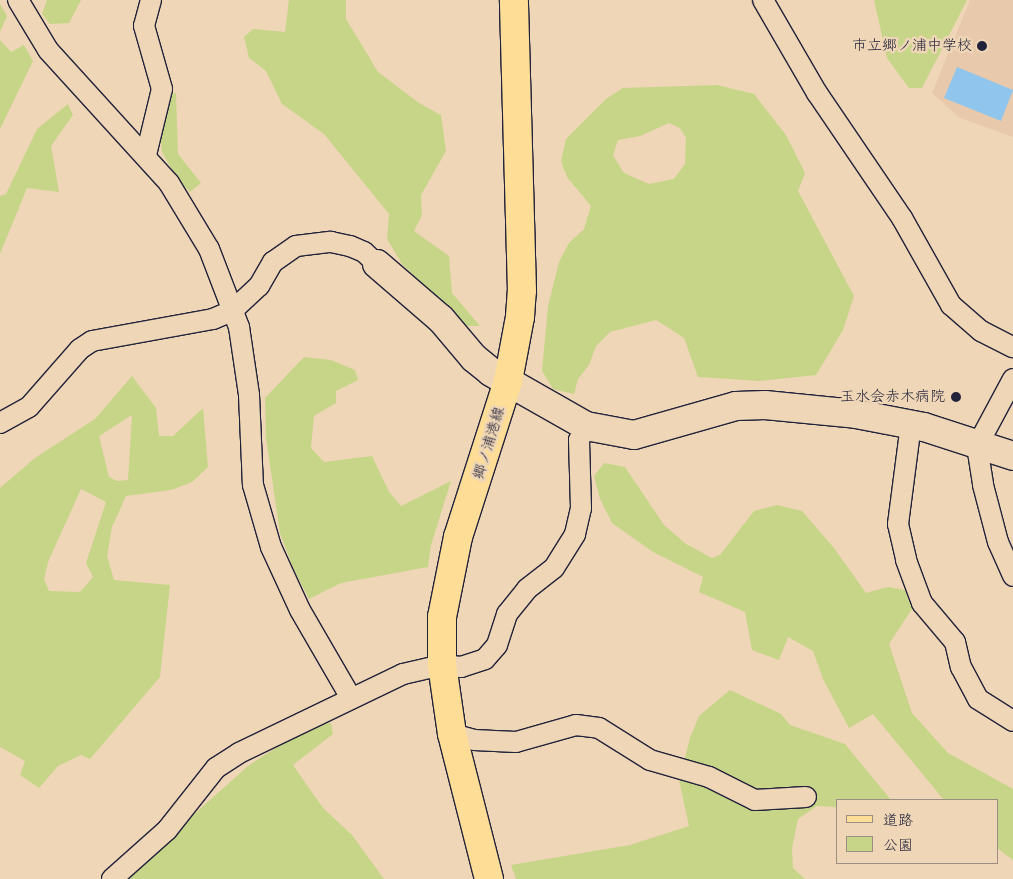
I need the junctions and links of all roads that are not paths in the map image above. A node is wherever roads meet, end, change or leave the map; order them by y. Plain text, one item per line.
1 (18, 0) edge
2 (151, 0) edge
3 (514, 0) edge
4 (763, 0) edge
5 (146, 155) junction
6 (377, 264) joint
7 (232, 311) junction
8 (1013, 347) edge
9 (1013, 379) edge
10 (508, 381) junction
11 (0, 423) edge
12 (910, 424) junction
13 (586, 426) junction
14 (977, 446) junction
15 (1013, 456) edge
16 (1013, 576) edge
17 (442, 665) junction
18 (351, 698) junction
19 (1013, 721) edge
20 (452, 734) junction
21 (806, 797) dead end
22 (112, 879) edge
23 (489, 879) edge

1 - 5 street
2 - 5 street
3 - 10 main road, 郷ノ浦港線
4 - 8 street
5 - 7 street
6 - 7 street
6 - 10 street
7 - 11 street
7 - 18 street
9 - 14 street
10 - 13 street
10 - 17 main road, 郷ノ浦港線
12 - 13 street
12 - 14 street
12 - 19 street
13 - 17 street
14 - 15 street
14 - 16 street
17 - 18 street
17 - 20 main road, 郷ノ浦港線
18 - 22 street
20 - 21 street
20 - 23 main road, 郷ノ浦港線

